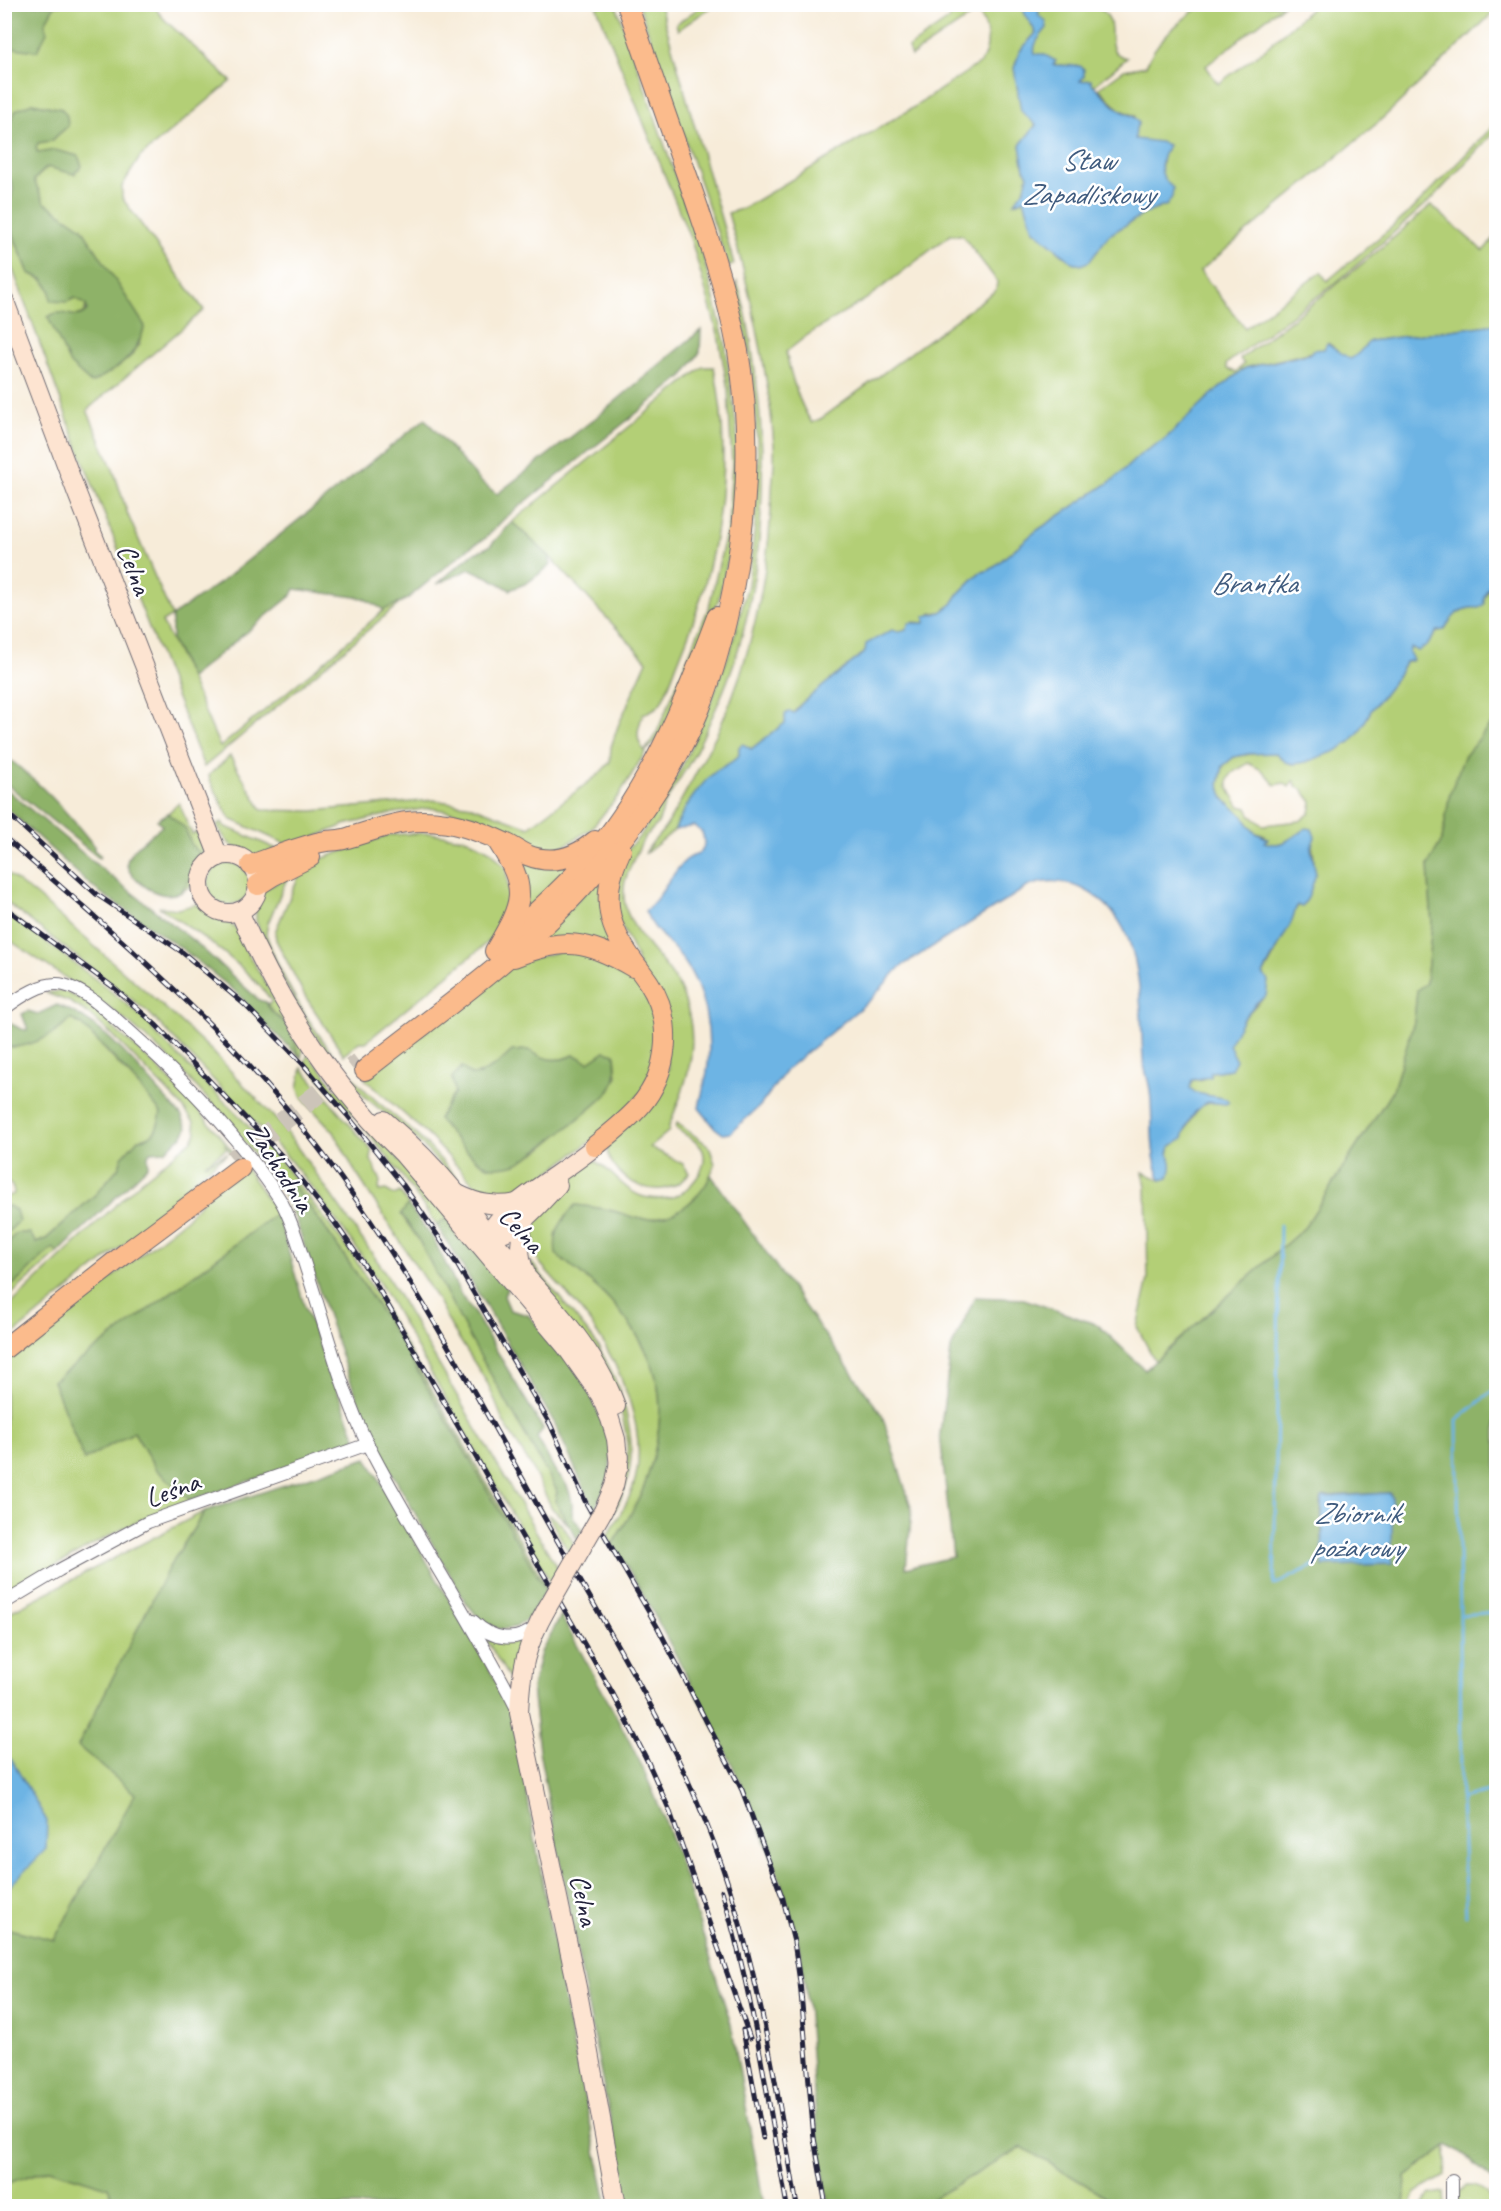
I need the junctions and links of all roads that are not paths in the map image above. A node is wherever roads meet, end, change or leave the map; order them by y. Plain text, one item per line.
1 (627, 4) edge
2 (4, 299) edge
3 (624, 825) junction
4 (344, 839) junction
5 (497, 840) junction
6 (219, 857) junction
7 (251, 865) junction
8 (258, 885) junction
9 (239, 911) junction
10 (499, 956) junction
11 (636, 968) junction
12 (4, 1009) edge
13 (323, 1059) junction
14 (362, 1066) tunnel mouth
15 (591, 1150) joint
16 (237, 1164) tunnel mouth
17 (457, 1193) junction
18 (521, 1211) junction
19 (463, 1225) junction
20 (490, 1237) junction
21 (501, 1270) junction
22 (527, 1276) junction
23 (4, 1349) edge
24 (368, 1444) junction
25 (619, 1467) junction
26 (4, 1604) edge
27 (461, 1606) junction
28 (537, 1626) junction
29 (519, 1713) junction
30 (1452, 2181) dead end
31 (617, 2206) edge
32 (1452, 2206) edge

1 - 3 main road
2 - 6 street, Celna
3 - 5 main road
3 - 10 main road
3 - 11 main road
4 - 5 main road
4 - 7 main road
4 - 8 main road
5 - 10 main road
6 - 7 street
6 - 9 street
7 - 8 street
8 - 9 street
9 - 13 street, Celna
10 - 11 main road
10 - 14 main road
11 - 15 main road
12 - 24 street, Zachodnia
13 - 17 street, Celna
13 - 19 street, Celna
15 - 18 street
16 - 23 main road
17 - 18 street
17 - 20 street, Celna
18 - 20 street
18 - 22 street
19 - 20 street
19 - 21 street, Celna
20 - 21 street
20 - 22 street, Celna
21 - 25 street, Celna
22 - 25 street, Celna
24 - 26 street, Leśna
24 - 27 street, Zachodnia
25 - 28 street, Celna, bridge
27 - 28 street
27 - 29 street
28 - 29 street, Celna
29 - 31 street, Celna
30 - 32 street

